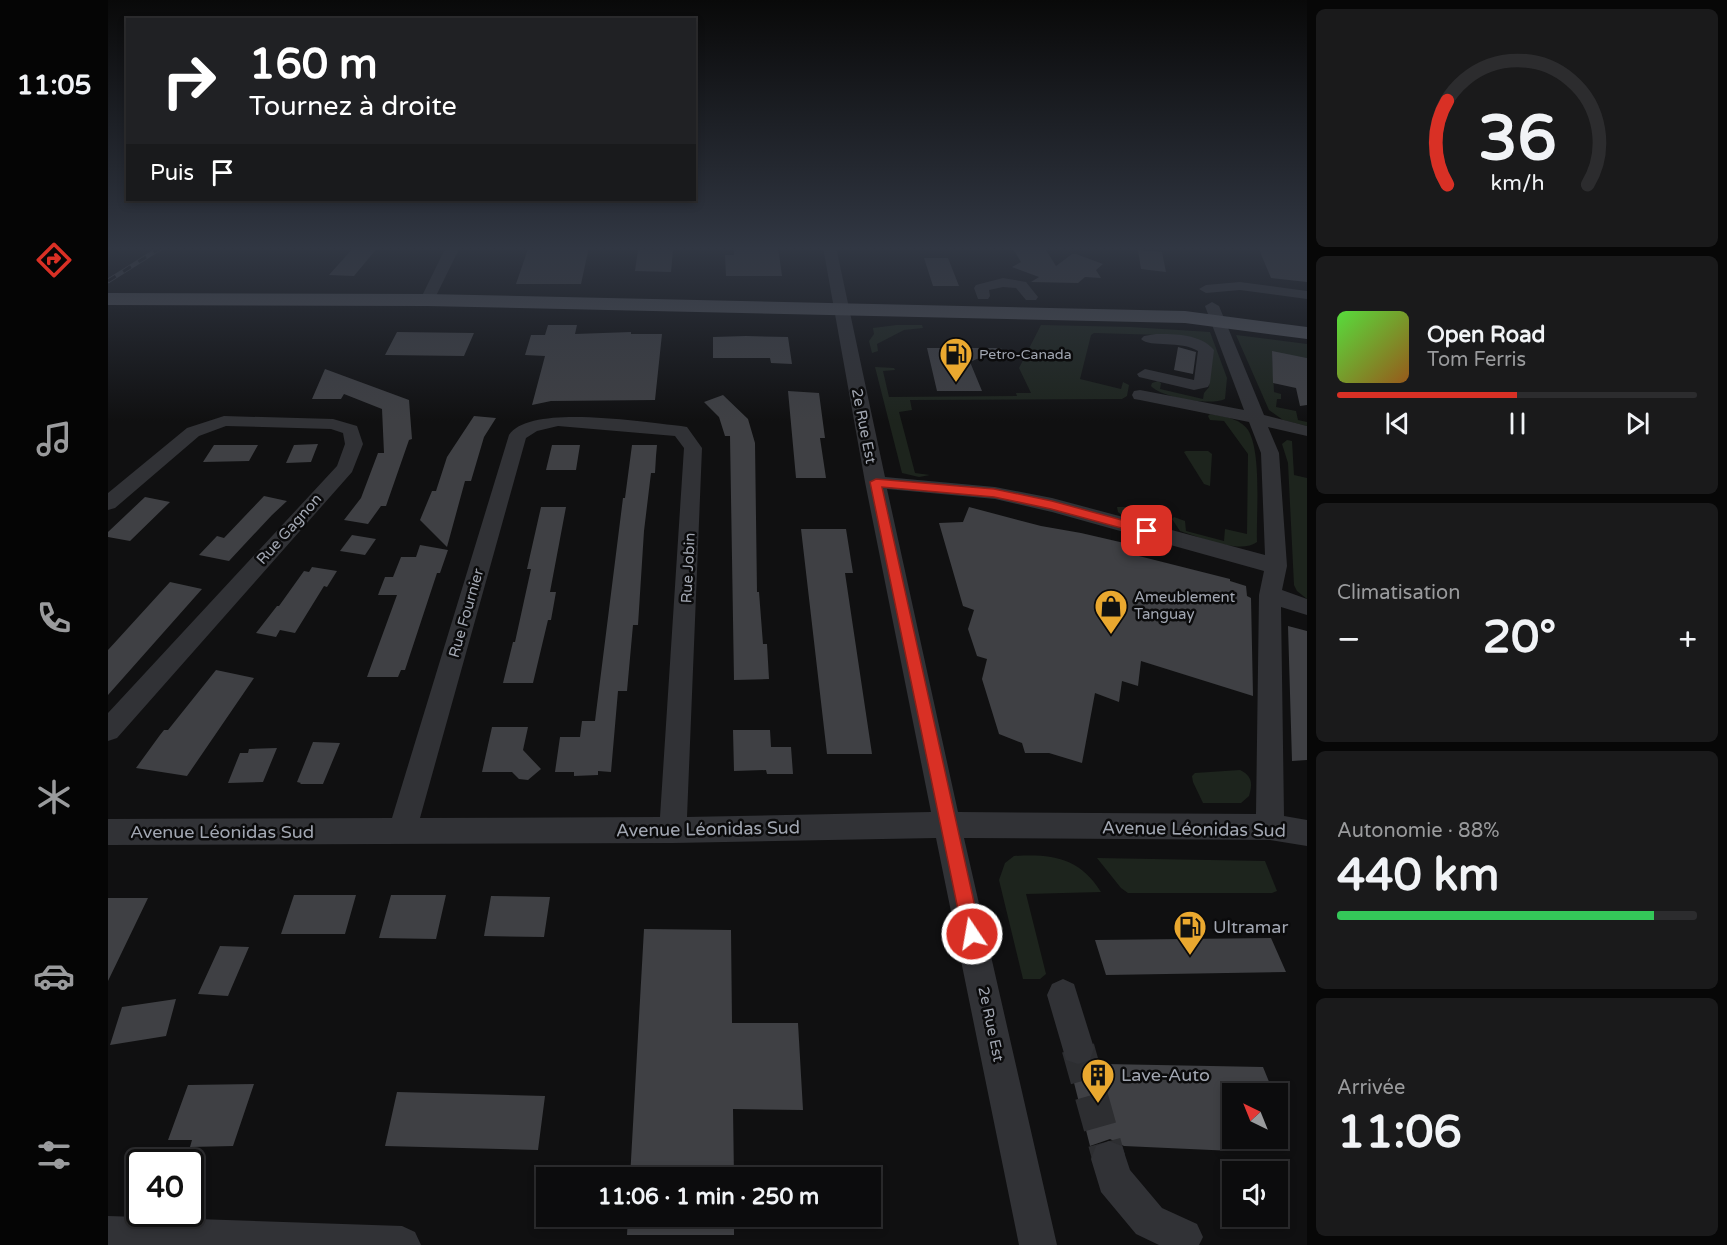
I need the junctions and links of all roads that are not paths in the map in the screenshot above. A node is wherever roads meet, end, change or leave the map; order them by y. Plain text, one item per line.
1 (841, 305) edge
2 (864, 305) edge
3 (962, 305) edge
4 (1211, 305) edge
5 (1212, 305) junction
6 (940, 312) junction
7 (1307, 319) edge
8 (1307, 333) edge
9 (1149, 339) dead end
10 (1145, 374) dead end
11 (1140, 395) dead end
12 (1256, 418) junction
13 (558, 421) joint
14 (1307, 431) edge
15 (876, 482) junction
16 (108, 503) edge
17 (1276, 566) junction
18 (1270, 595) junction
19 (1307, 607) edge
20 (108, 730) edge
21 (949, 825) junction
22 (1270, 827) junction
23 (673, 831) junction
24 (108, 832) edge
25 (402, 832) junction
26 (1307, 833) edge
27 (1063, 995) dead end
28 (1078, 1048) tunnel mouth
29 (1108, 1159) tunnel mouth
30 (108, 1235) edge
31 (1184, 1237) dead end
32 (402, 1245) edge
33 (1038, 1245) edge

1 - 15 street, 2e Rue Est
2 - 6 main road
3 - 6 main road
4 - 6 main road
5 - 7 main road
5 - 8 main road
5 - 12 street
9 - 10 street
11 - 12 street
12 - 14 street
12 - 17 street
13 - 23 street, Rue Jobin
13 - 25 street, Rue Fournier
15 - 17 street
15 - 21 street, 2e Rue Est
16 - 20 street, Rue Gagnon
17 - 18 street
18 - 19 street
18 - 22 street
21 - 22 street, Avenue Léonidas Sud
21 - 23 street, Avenue Léonidas Sud
21 - 33 street, 2e Rue Est
22 - 26 street, Avenue Léonidas Sud
23 - 25 street, Avenue Léonidas Sud
24 - 25 street, Avenue Léonidas Sud
27 - 28 street
29 - 31 street
30 - 32 street

